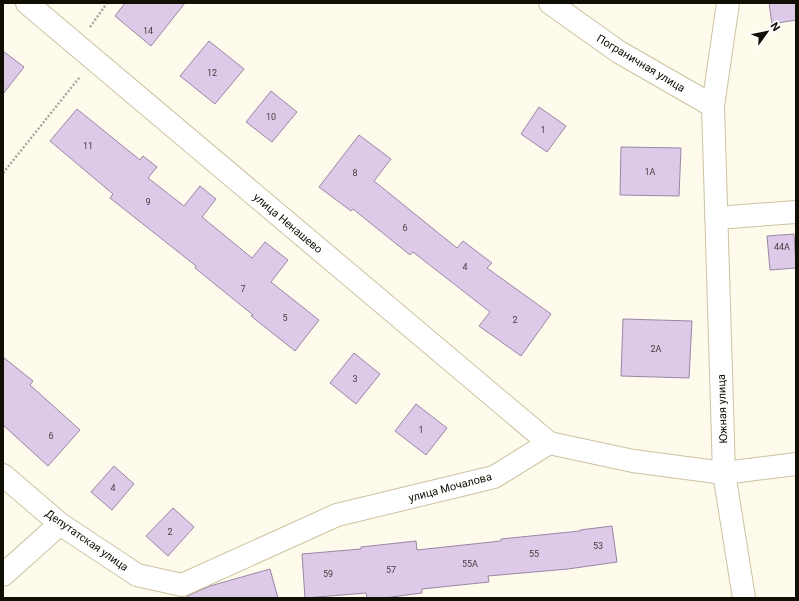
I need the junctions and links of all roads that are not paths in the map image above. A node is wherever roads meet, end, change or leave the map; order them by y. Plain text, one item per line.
1 (26, 3) edge
2 (550, 3) edge
3 (728, 3) edge
4 (713, 106) junction
5 (796, 212) edge
6 (716, 218) junction
7 (549, 443) junction
8 (796, 464) edge
9 (724, 473) junction
10 (3, 475) edge
11 (60, 524) junction
12 (3, 575) edge
13 (179, 592) edge
14 (744, 598) edge

1 - 7 street, улица Ненашево
2 - 4 street, Пограничная улица
3 - 4 street, Южная улица
4 - 6 street, Южная улица
5 - 6 street
6 - 9 street, Южная улица
7 - 9 street
7 - 13 street, улица Мочалова
8 - 9 street
9 - 14 street, Южная улица
10 - 11 street, Депутатская улица
11 - 12 street
11 - 13 street, Депутатская улица

